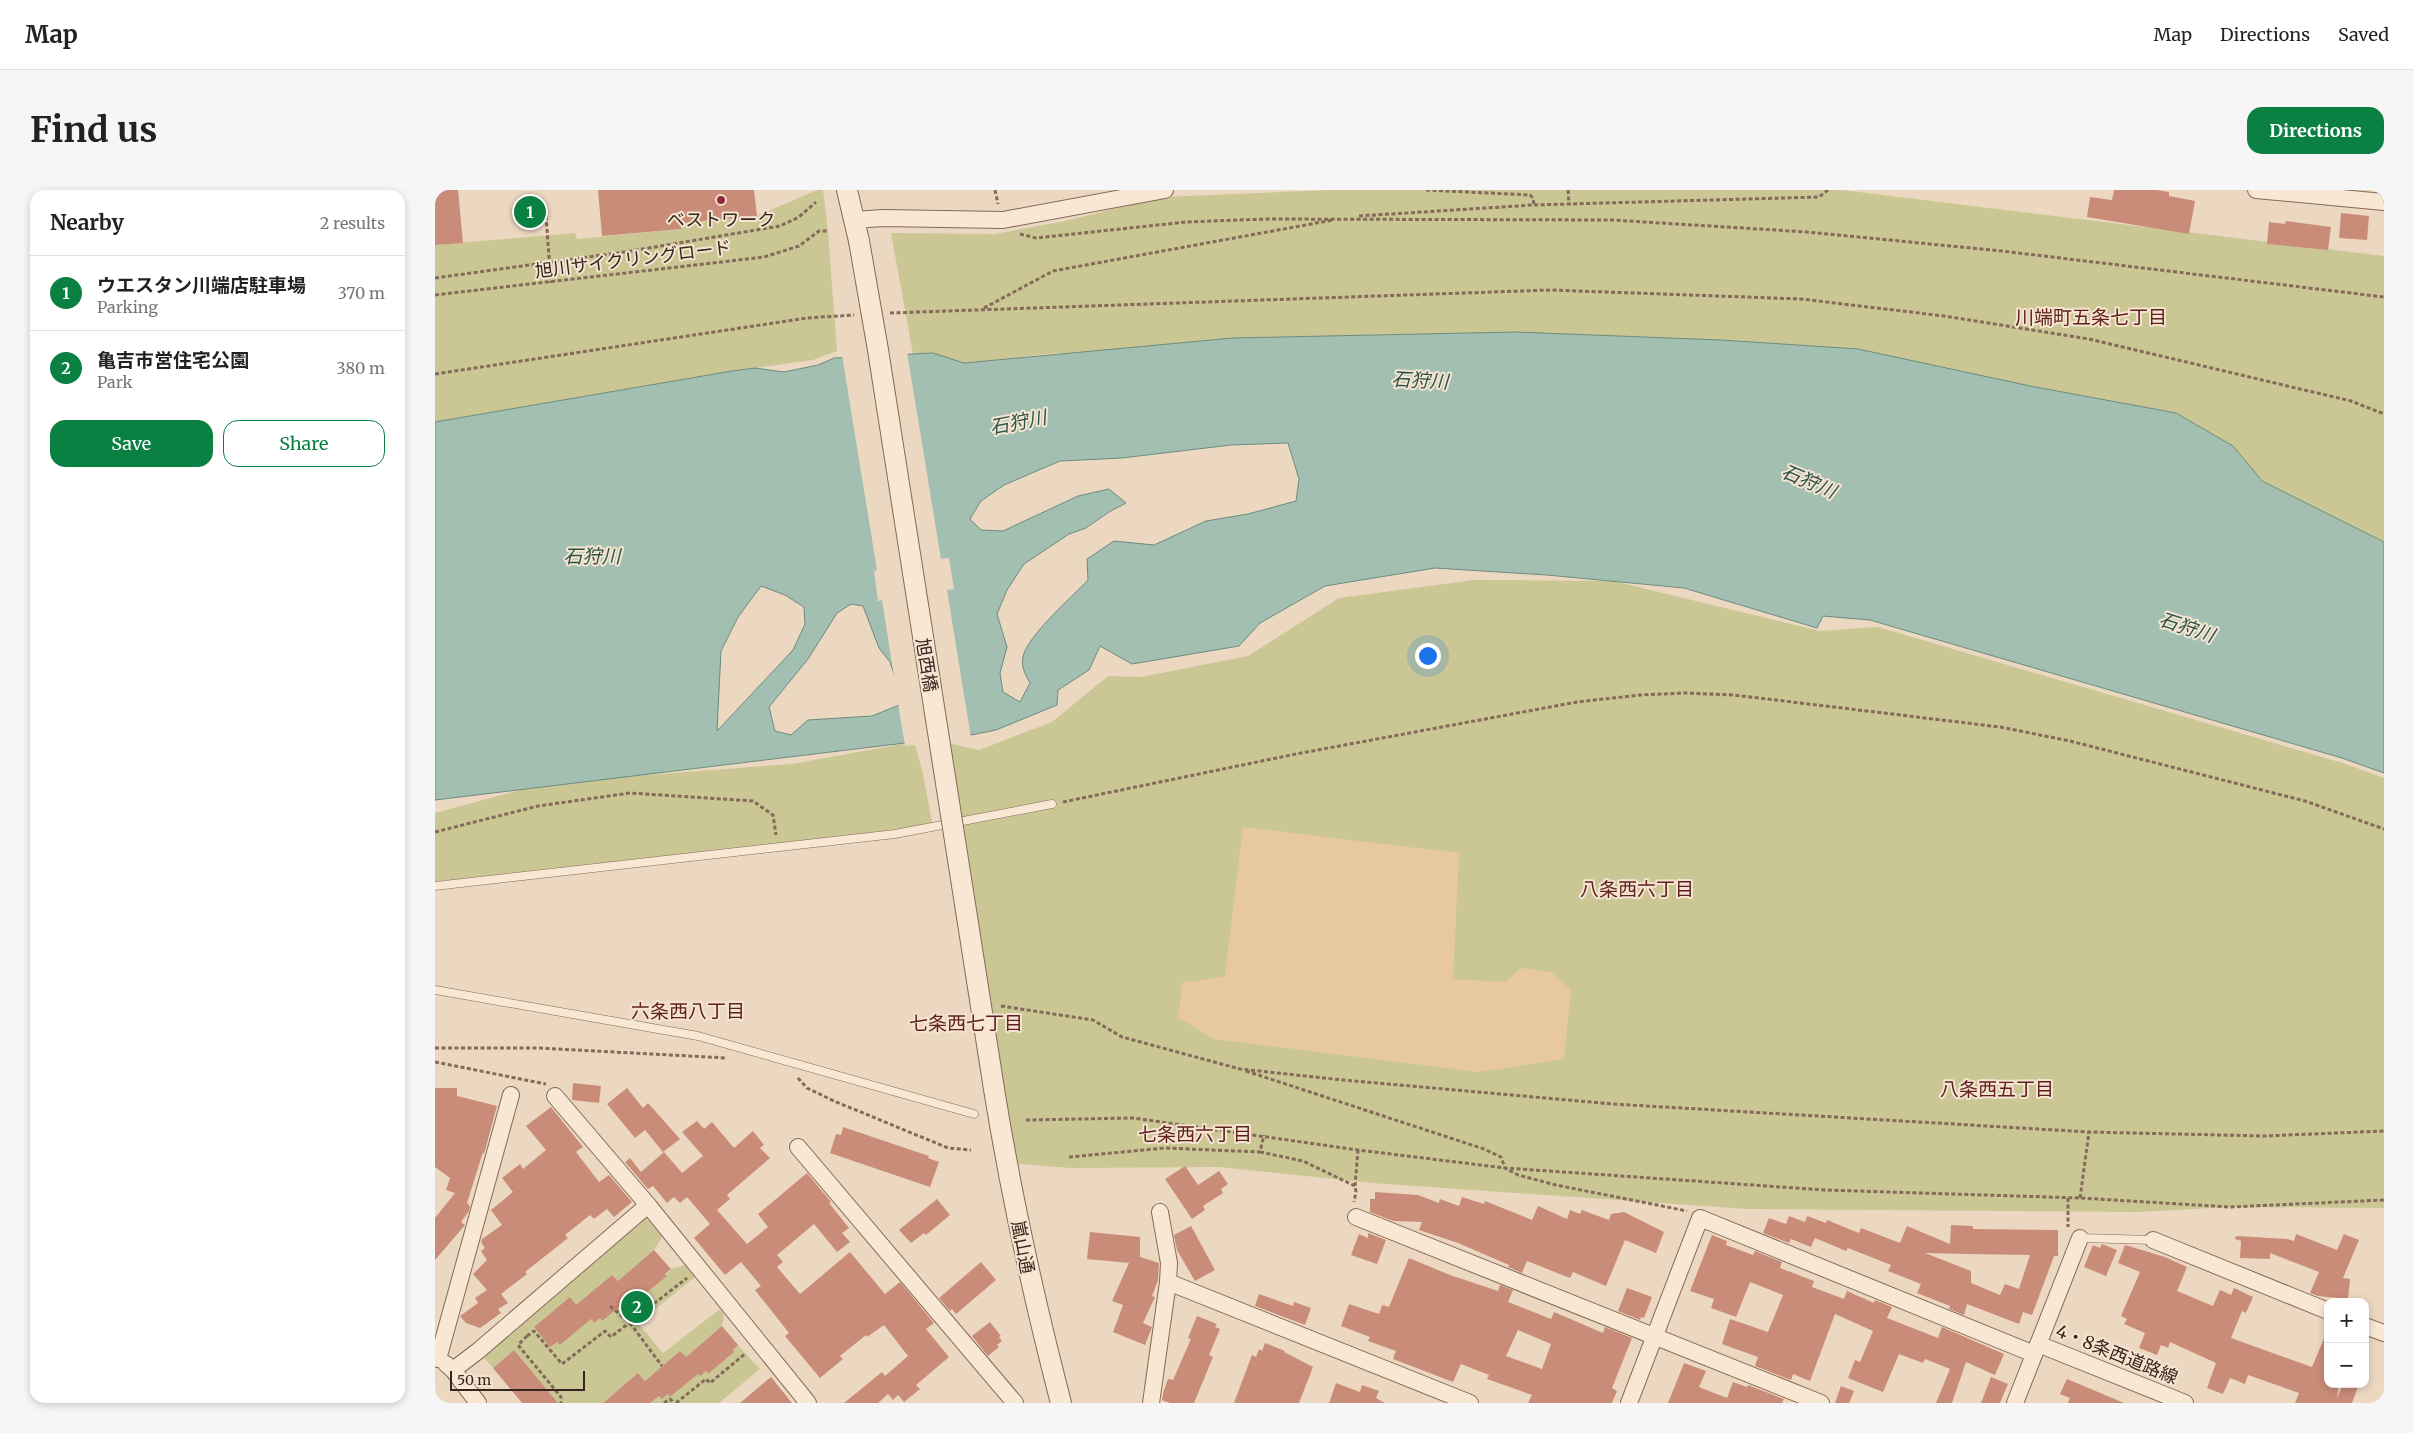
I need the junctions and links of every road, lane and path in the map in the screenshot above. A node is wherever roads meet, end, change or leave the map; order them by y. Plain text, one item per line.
1 (847, 190) edge
2 (1165, 190) edge
3 (1426, 190) edge
4 (1568, 190) edge
5 (1828, 190) edge
6 (2256, 190) edge
7 (816, 202) dead end
8 (2384, 202) edge
9 (1569, 204) junction
10 (1534, 205) junction
11 (546, 216) dead end
12 (1343, 218) junction
13 (854, 220) junction
14 (1003, 220) junction
15 (828, 231) dead end
16 (549, 261) junction
17 (435, 278) edge
18 (551, 283) junction
19 (435, 295) edge
20 (2384, 298) edge
21 (982, 309) junction
22 (887, 313) dead end
23 (859, 314) dead end
24 (435, 374) edge
25 (2384, 414) edge
26 (1052, 804) joint
27 (2384, 829) edge
28 (435, 832) edge
29 (777, 847) junction
30 (435, 886) edge
31 (435, 990) edge
32 (1001, 1006) dead end
33 (435, 1048) edge
34 (736, 1059) dead end
35 (435, 1062) edge
36 (784, 1062) junction
37 (1240, 1069) junction
38 (994, 1089) joint
39 (511, 1096) dead end
40 (555, 1096) joint
41 (974, 1114) dead end
42 (1026, 1120) dead end
43 (2384, 1131) edge
44 (2089, 1132) junction
45 (1264, 1135) junction
46 (799, 1147) dead end
47 (971, 1150) dead end
48 (1358, 1150) junction
49 (1261, 1152) junction
50 (1069, 1157) dead end
51 (1505, 1168) junction
52 (1355, 1186) junction
53 (2068, 1198) junction
54 (2080, 1198) junction
55 (2384, 1200) edge
56 (648, 1205) junction
57 (1161, 1212) dead end
58 (1356, 1217) joint
59 (1700, 1218) junction
60 (2074, 1234) junction
61 (2153, 1240) joint
62 (699, 1269) junction
63 (1168, 1282) junction
64 (610, 1306) dead end
65 (2324, 1309) edge
66 (513, 1321) junction
67 (630, 1323) junction
68 (2369, 1328) edge
69 (2384, 1334) edge
70 (527, 1336) junction
71 (1654, 1336) junction
72 (758, 1342) junction
73 (2036, 1349) junction
74 (437, 1358) edge
75 (662, 1366) dead end
76 (453, 1370) junction
77 (478, 1403) edge
78 (561, 1403) edge
79 (664, 1403) edge
80 (675, 1403) edge
81 (808, 1403) edge
82 (1015, 1403) edge
83 (1061, 1403) edge
84 (1151, 1403) edge
85 (1470, 1403) edge
86 (1629, 1403) edge
87 (1821, 1403) edge
88 (2015, 1403) edge
89 (2185, 1403) edge

1 - 13 street
2 - 14 street
3 - 10 path
4 - 9 path
5 - 9 path
6 - 8 street
7 - 16 path
9 - 10 path
10 - 12 path
11 - 16 path
12 - 14 path
12 - 20 path
12 - 21 path
13 - 14 street
13 - 38 street, 旭西橋, bridge
15 - 18 path, 旭川サイクリングロード
16 - 17 path
16 - 18 path
18 - 19 path, 旭川サイクリングロード
21 - 22 path
21 - 25 path
23 - 24 path
26 - 27 path
26 - 29 lane
28 - 29 path
29 - 30 lane
31 - 36 lane
32 - 37 path
33 - 34 path
35 - 40 path
36 - 41 lane
36 - 47 path
37 - 44 path
37 - 51 path
38 - 83 street, 嵐山通
39 - 74 street
40 - 56 street
42 - 45 path
43 - 44 path
44 - 54 path
45 - 48 path
45 - 49 path
46 - 82 street
48 - 51 path
48 - 52 path
49 - 50 path
49 - 52 path
51 - 53 path
51 - 59 path
52 - 58 path
53 - 54 path
53 - 60 path
54 - 55 path
56 - 62 street
56 - 66 street
57 - 63 street
58 - 71 street
59 - 71 street
59 - 73 street
60 - 61 lane
60 - 73 street
61 - 65 street
62 - 67 path
62 - 72 street
63 - 84 street
63 - 85 street
64 - 67 path
66 - 70 path
66 - 76 street
67 - 70 path
67 - 75 path
68 - 69 street
70 - 78 path
71 - 86 street
71 - 87 street
72 - 80 path
72 - 81 street
73 - 88 street, 4・8条西道路線
73 - 89 street, 4・8条西道路線
74 - 76 street
76 - 77 street
79 - 80 path

